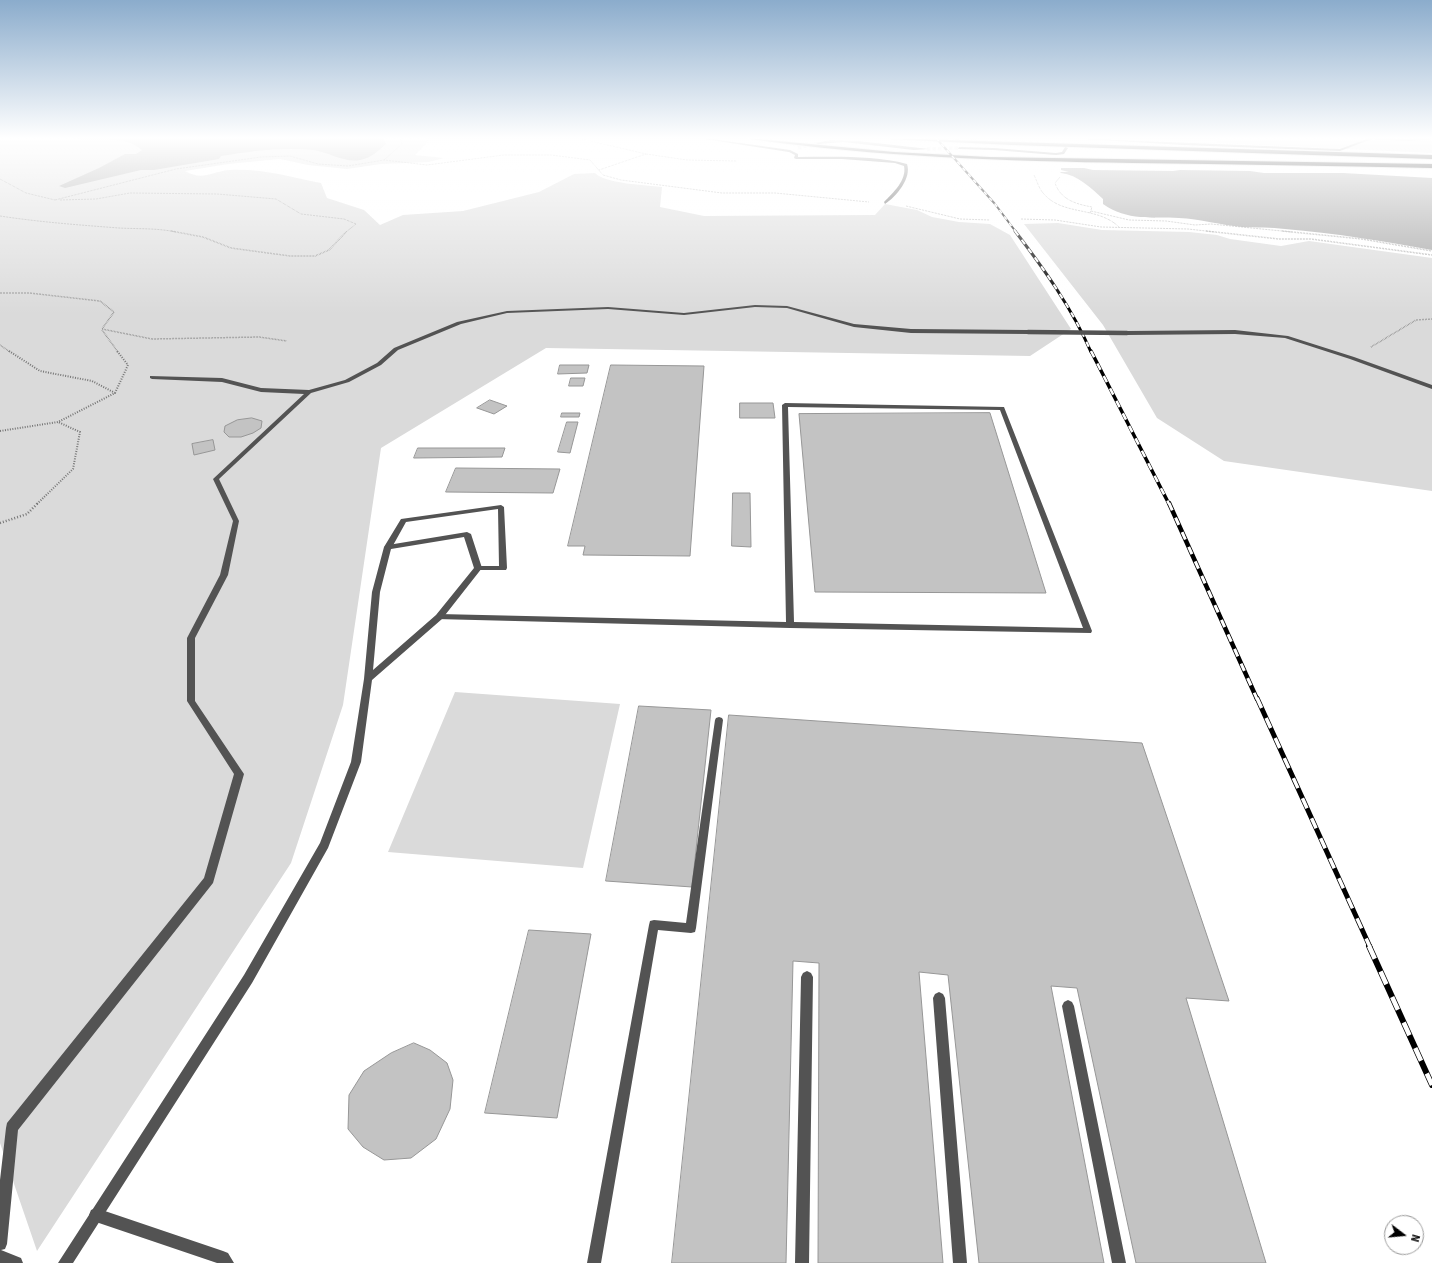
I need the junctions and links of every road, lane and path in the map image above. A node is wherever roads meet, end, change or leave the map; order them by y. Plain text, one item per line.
1 (36, 197) edge
2 (67, 197) edge
3 (108, 197) edge
4 (252, 197) edge
5 (818, 197) edge
6 (891, 197) edge
7 (1046, 197) edge
8 (1064, 197) edge
9 (55, 200) junction
10 (885, 203) junction
11 (1090, 212) junction
12 (0, 216) edge
13 (990, 220) dead end
14 (1021, 220) dead end
15 (1174, 222) junction
16 (1119, 227) junction
17 (1175, 229) junction
18 (1432, 251) edge
19 (1432, 255) edge
20 (0, 293) edge
21 (1432, 319) edge
22 (102, 330) junction
23 (287, 341) dead end
24 (0, 345) edge
25 (1352, 358) junction
26 (152, 377) dead end
27 (1432, 387) edge
28 (309, 392) junction
29 (116, 393) junction
30 (58, 422) junction
31 (0, 431) edge
32 (0, 523) edge
33 (388, 547) junction
34 (478, 568) junction
35 (439, 617) junction
36 (790, 625) junction
37 (368, 679) junction
38 (719, 720) dead end
39 (807, 977) dead end
40 (940, 998) dead end
41 (1068, 1006) dead end
42 (96, 1215) junction
43 (0, 1244) edge
44 (0, 1257) edge
45 (16, 1263) edge
46 (65, 1263) edge
47 (227, 1263) edge
48 (594, 1263) edge
49 (802, 1263) edge
50 (960, 1263) edge
51 (1119, 1263) edge

1 - 9 path
2 - 9 path
3 - 9 path
4 - 12 path
5 - 10 path
6 - 10 street
7 - 11 path
8 - 11 path
10 - 13 path
11 - 15 path
11 - 16 path
14 - 16 path
15 - 17 path
15 - 18 path
16 - 17 path
17 - 19 path
20 - 22 path
21 - 25 path
22 - 23 path
22 - 29 path
24 - 29 path
25 - 27 street
25 - 28 street, bridge
26 - 28 street
28 - 43 street
29 - 30 path
30 - 31 path
30 - 32 path
33 - 34 street
33 - 34 street
33 - 37 street
34 - 35 street
35 - 36 street
35 - 37 street
36 - 36 street
37 - 42 street
38 - 48 street
39 - 49 street
40 - 50 street
41 - 51 street
42 - 46 street
42 - 47 street
44 - 45 street

